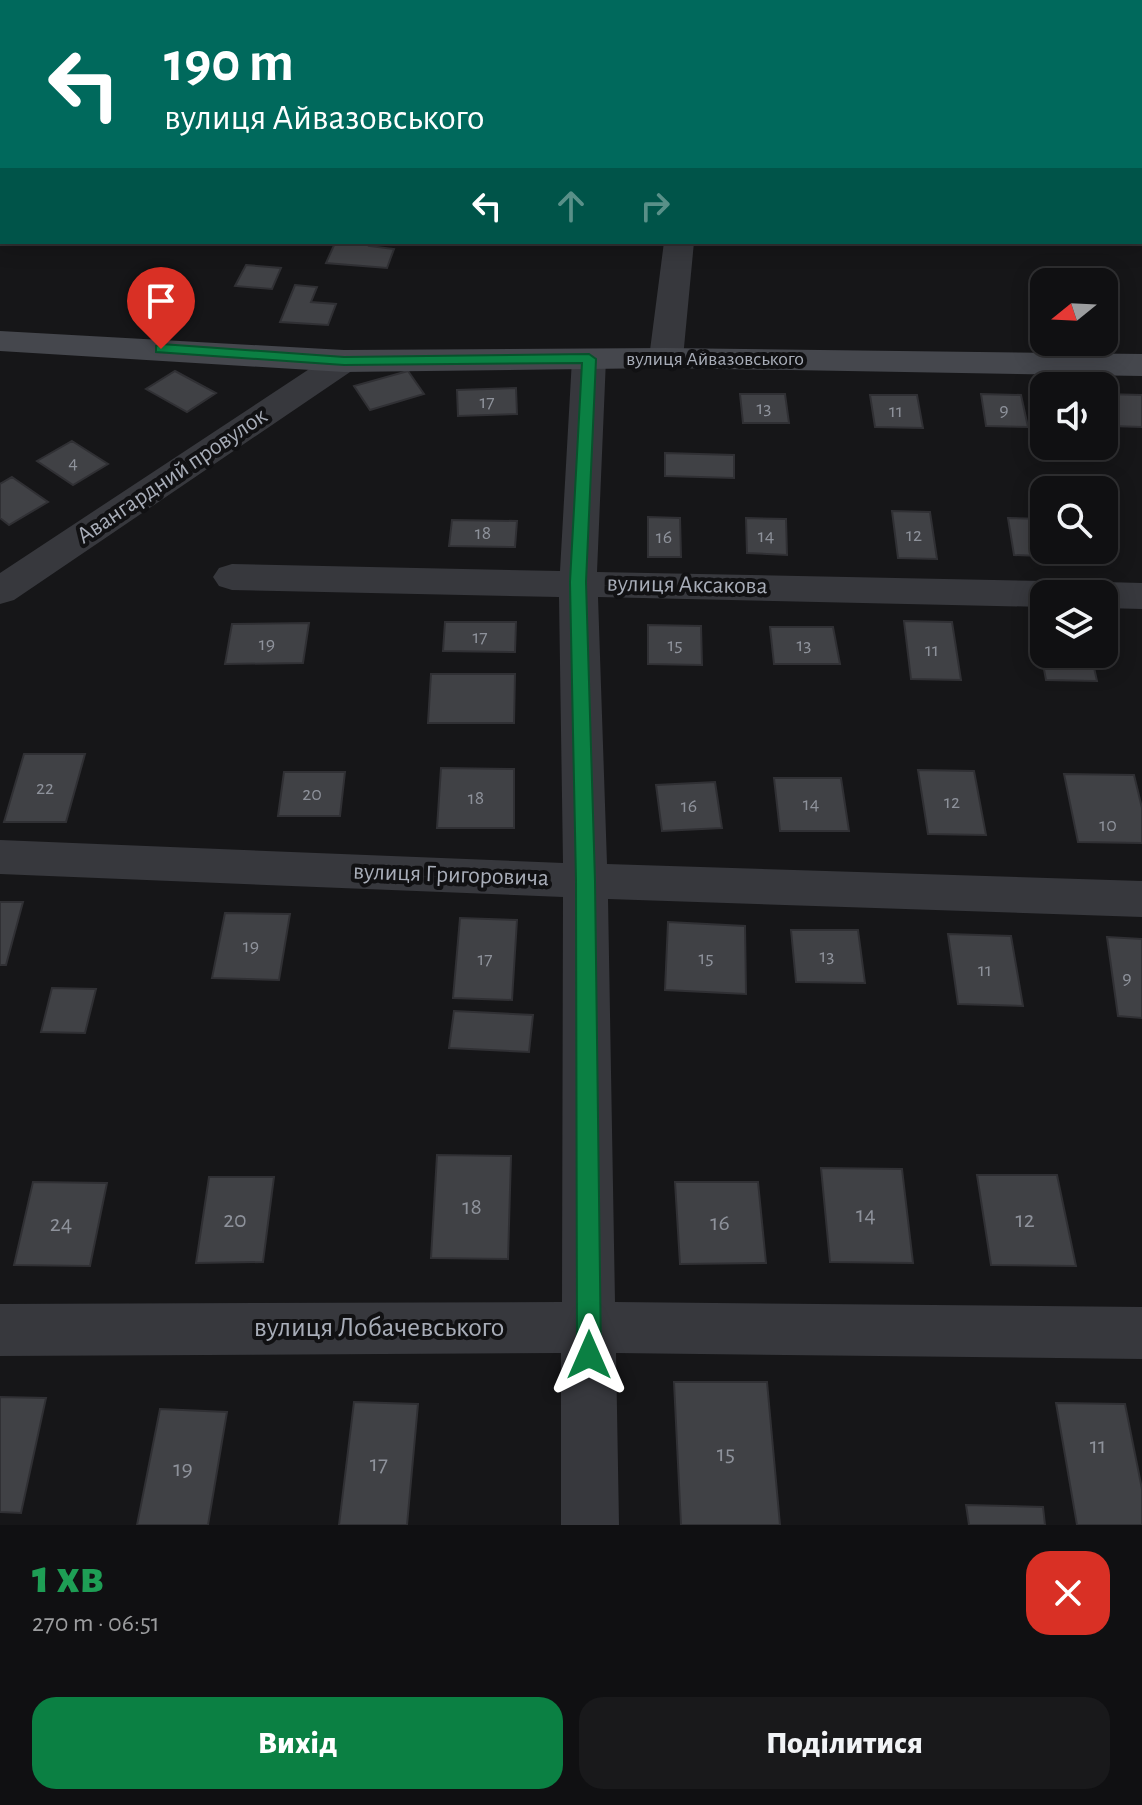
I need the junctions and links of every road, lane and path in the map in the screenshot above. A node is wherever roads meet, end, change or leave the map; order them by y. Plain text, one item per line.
1 (679, 244) edge
2 (0, 341) edge
3 (666, 358) junction
4 (589, 359) junction
5 (344, 361) junction
6 (1142, 365) edge
7 (232, 577) dead end
8 (578, 582) junction
9 (0, 591) edge
10 (1030, 594) edge
11 (1118, 595) edge
12 (1142, 596) edge
13 (0, 857) edge
14 (585, 881) junction
15 (1142, 899) edge
16 (589, 1327) junction
17 (0, 1330) edge
18 (1142, 1333) edge
19 (590, 1525) edge

1 - 3 street
2 - 5 street, вулиця Айвазовського
3 - 4 street, вулиця Айвазовського
3 - 6 street, вулиця Айвазовського
4 - 5 street, вулиця Айвазовського
4 - 8 street
5 - 9 street, Авангардний провулок
7 - 8 street, вулиця Аксакова
8 - 10 street, вулиця Аксакова
8 - 14 street
11 - 12 street
13 - 14 street, вулиця Григоровича
14 - 15 street, вулиця Григоровича
14 - 16 street
16 - 17 street, вулиця Лобачевського
16 - 18 street, вулиця Лобачевського
16 - 19 street

